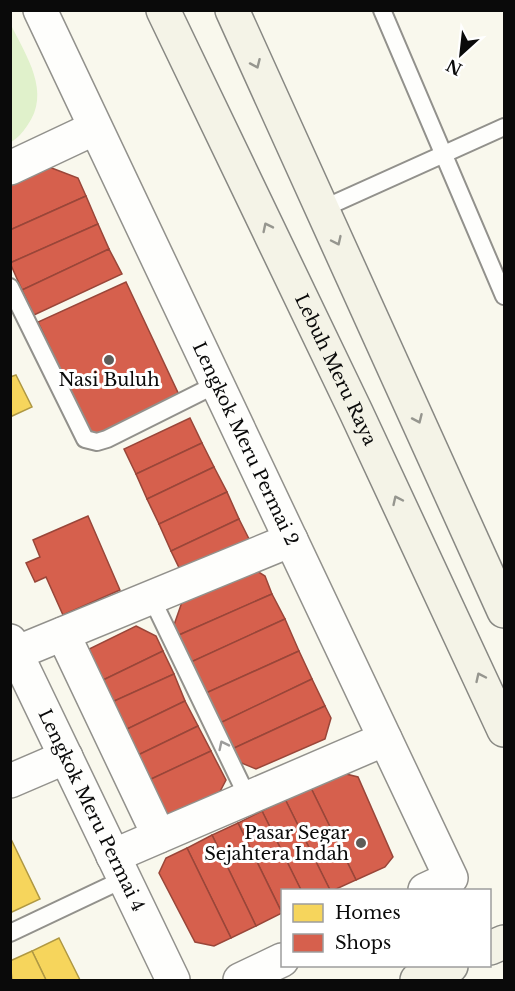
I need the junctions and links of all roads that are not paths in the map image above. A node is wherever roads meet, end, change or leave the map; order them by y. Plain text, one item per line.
1 (40, 10) edge
2 (232, 10) edge
3 (382, 10) edge
4 (165, 15) edge
5 (504, 127) edge
6 (96, 128) junction
7 (444, 154) junction
8 (10, 168) edge
9 (322, 209) junction
10 (10, 287) edge
11 (504, 296) edge
12 (217, 384) junction
13 (291, 540) junction
14 (151, 597) junction
15 (504, 611) edge
16 (63, 634) junction
17 (13, 647) edge
18 (504, 730) edge
19 (385, 739) junction
20 (66, 757) junction
21 (10, 781) edge
22 (248, 798) junction
23 (159, 836) junction
24 (119, 867) junction
25 (438, 884) edge
26 (10, 933) edge
27 (281, 960) edge
28 (449, 967) edge
29 (173, 981) edge
30 (240, 981) edge
31 (417, 981) edge

1 - 6 street, Lengkok Meru Permai 2
2 -> 9 main road
3 - 7 lane
18 -> 4 main road, Lebuh Meru Raya
5 - 7 lane
6 - 8 street
6 - 12 street, Lengkok Meru Permai 2
7 - 9 lane
7 - 11 lane
9 -> 15 main road
10 - 12 lane
12 - 13 street, Lengkok Meru Permai 2
13 - 14 street
13 - 19 street, Lengkok Meru Permai 2
14 - 16 street
22 -> 14 lane
16 - 17 street
16 - 23 street
17 - 20 street, Lengkok Meru Permai 4
19 - 22 street
19 - 25 street, Lengkok Meru Permai 2
20 - 21 street
20 - 24 street, Lengkok Meru Permai 4
22 - 23 street
23 - 24 street
24 - 26 lane
24 - 29 street, Lengkok Meru Permai 4
27 - 30 street
28 - 31 main road

